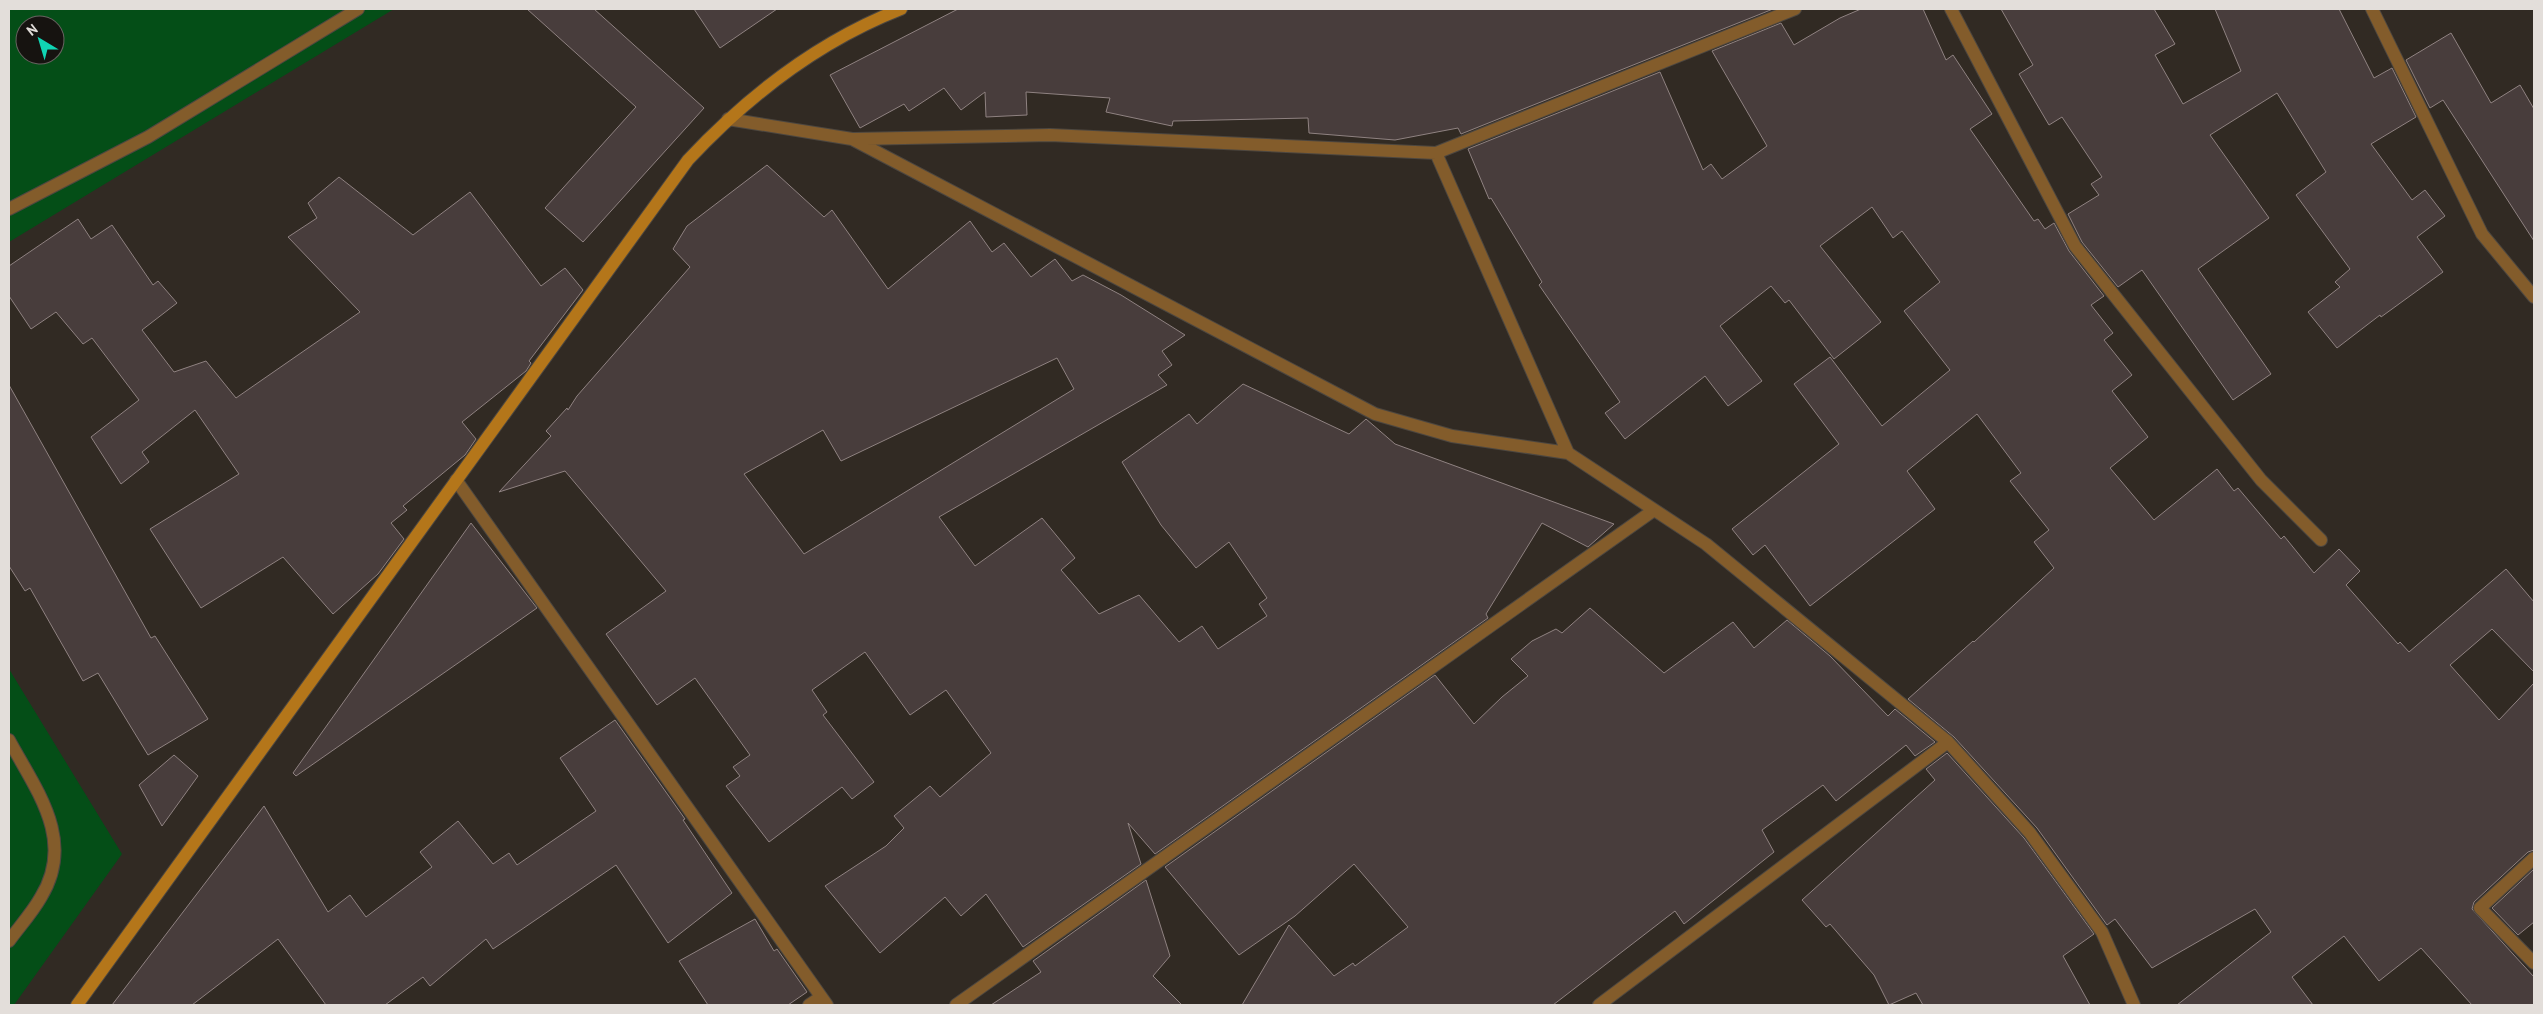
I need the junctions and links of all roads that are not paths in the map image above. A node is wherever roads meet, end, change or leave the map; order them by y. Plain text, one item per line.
1 (358, 9) edge
2 (901, 9) edge
3 (1795, 9) edge
4 (1951, 9) edge
5 (2372, 9) edge
6 (728, 119) junction
7 (852, 140) junction
8 (1436, 153) junction
9 (9, 209) edge
10 (2534, 297) edge
11 (1568, 453) junction
12 (456, 480) junction
13 (1654, 510) junction
14 (2321, 540) dead end
15 (9, 740) edge
16 (1948, 742) junction
17 (2534, 858) edge
18 (9, 941) edge
19 (2534, 963) edge
20 (824, 1001) edge
21 (77, 1005) edge
22 (809, 1005) edge
23 (956, 1005) edge
24 (1599, 1005) edge
25 (2134, 1005) edge

1 - 9 street
2 - 6 street
3 - 8 street
4 - 14 street
5 - 10 street
6 - 7 street
6 - 12 street
7 - 8 street
7 - 11 street
8 - 11 street
11 - 13 street
12 - 20 street
12 - 21 street
13 - 16 street
13 - 23 street
15 - 18 street
16 - 24 street
16 - 25 street
17 - 19 street
20 - 22 street

